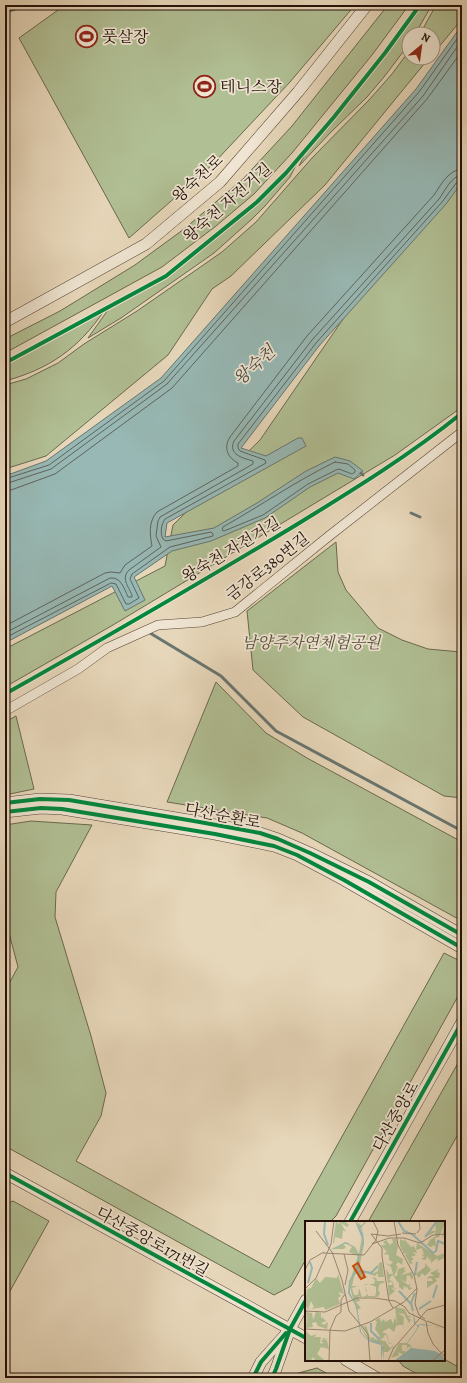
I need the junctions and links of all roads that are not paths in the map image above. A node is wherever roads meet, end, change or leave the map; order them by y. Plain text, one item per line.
1 (367, 5) edge
2 (5, 322) edge
3 (462, 432) edge
4 (5, 711) edge
5 (5, 803) edge
6 (5, 812) edge
7 (462, 935) edge
8 (462, 948) edge
9 (462, 1022) edge
10 (5, 1174) edge
11 (351, 1221) edge
12 (305, 1302) edge
13 (290, 1329) junction
14 (305, 1337) edge
15 (348, 1361) edge
16 (253, 1378) edge
17 (272, 1378) edge
18 (377, 1378) edge

1 - 2 street, 왕숙천로
3 - 4 street, 금강로380번길
5 - 7 street, 다산순환로
6 - 8 street, 다산순환로
9 - 11 street, 다산중앙로
10 - 13 street, 다산중앙로171번길
12 - 13 street
13 - 14 street, 다산중앙로171번길
13 - 16 street
13 - 17 street
15 - 18 street

